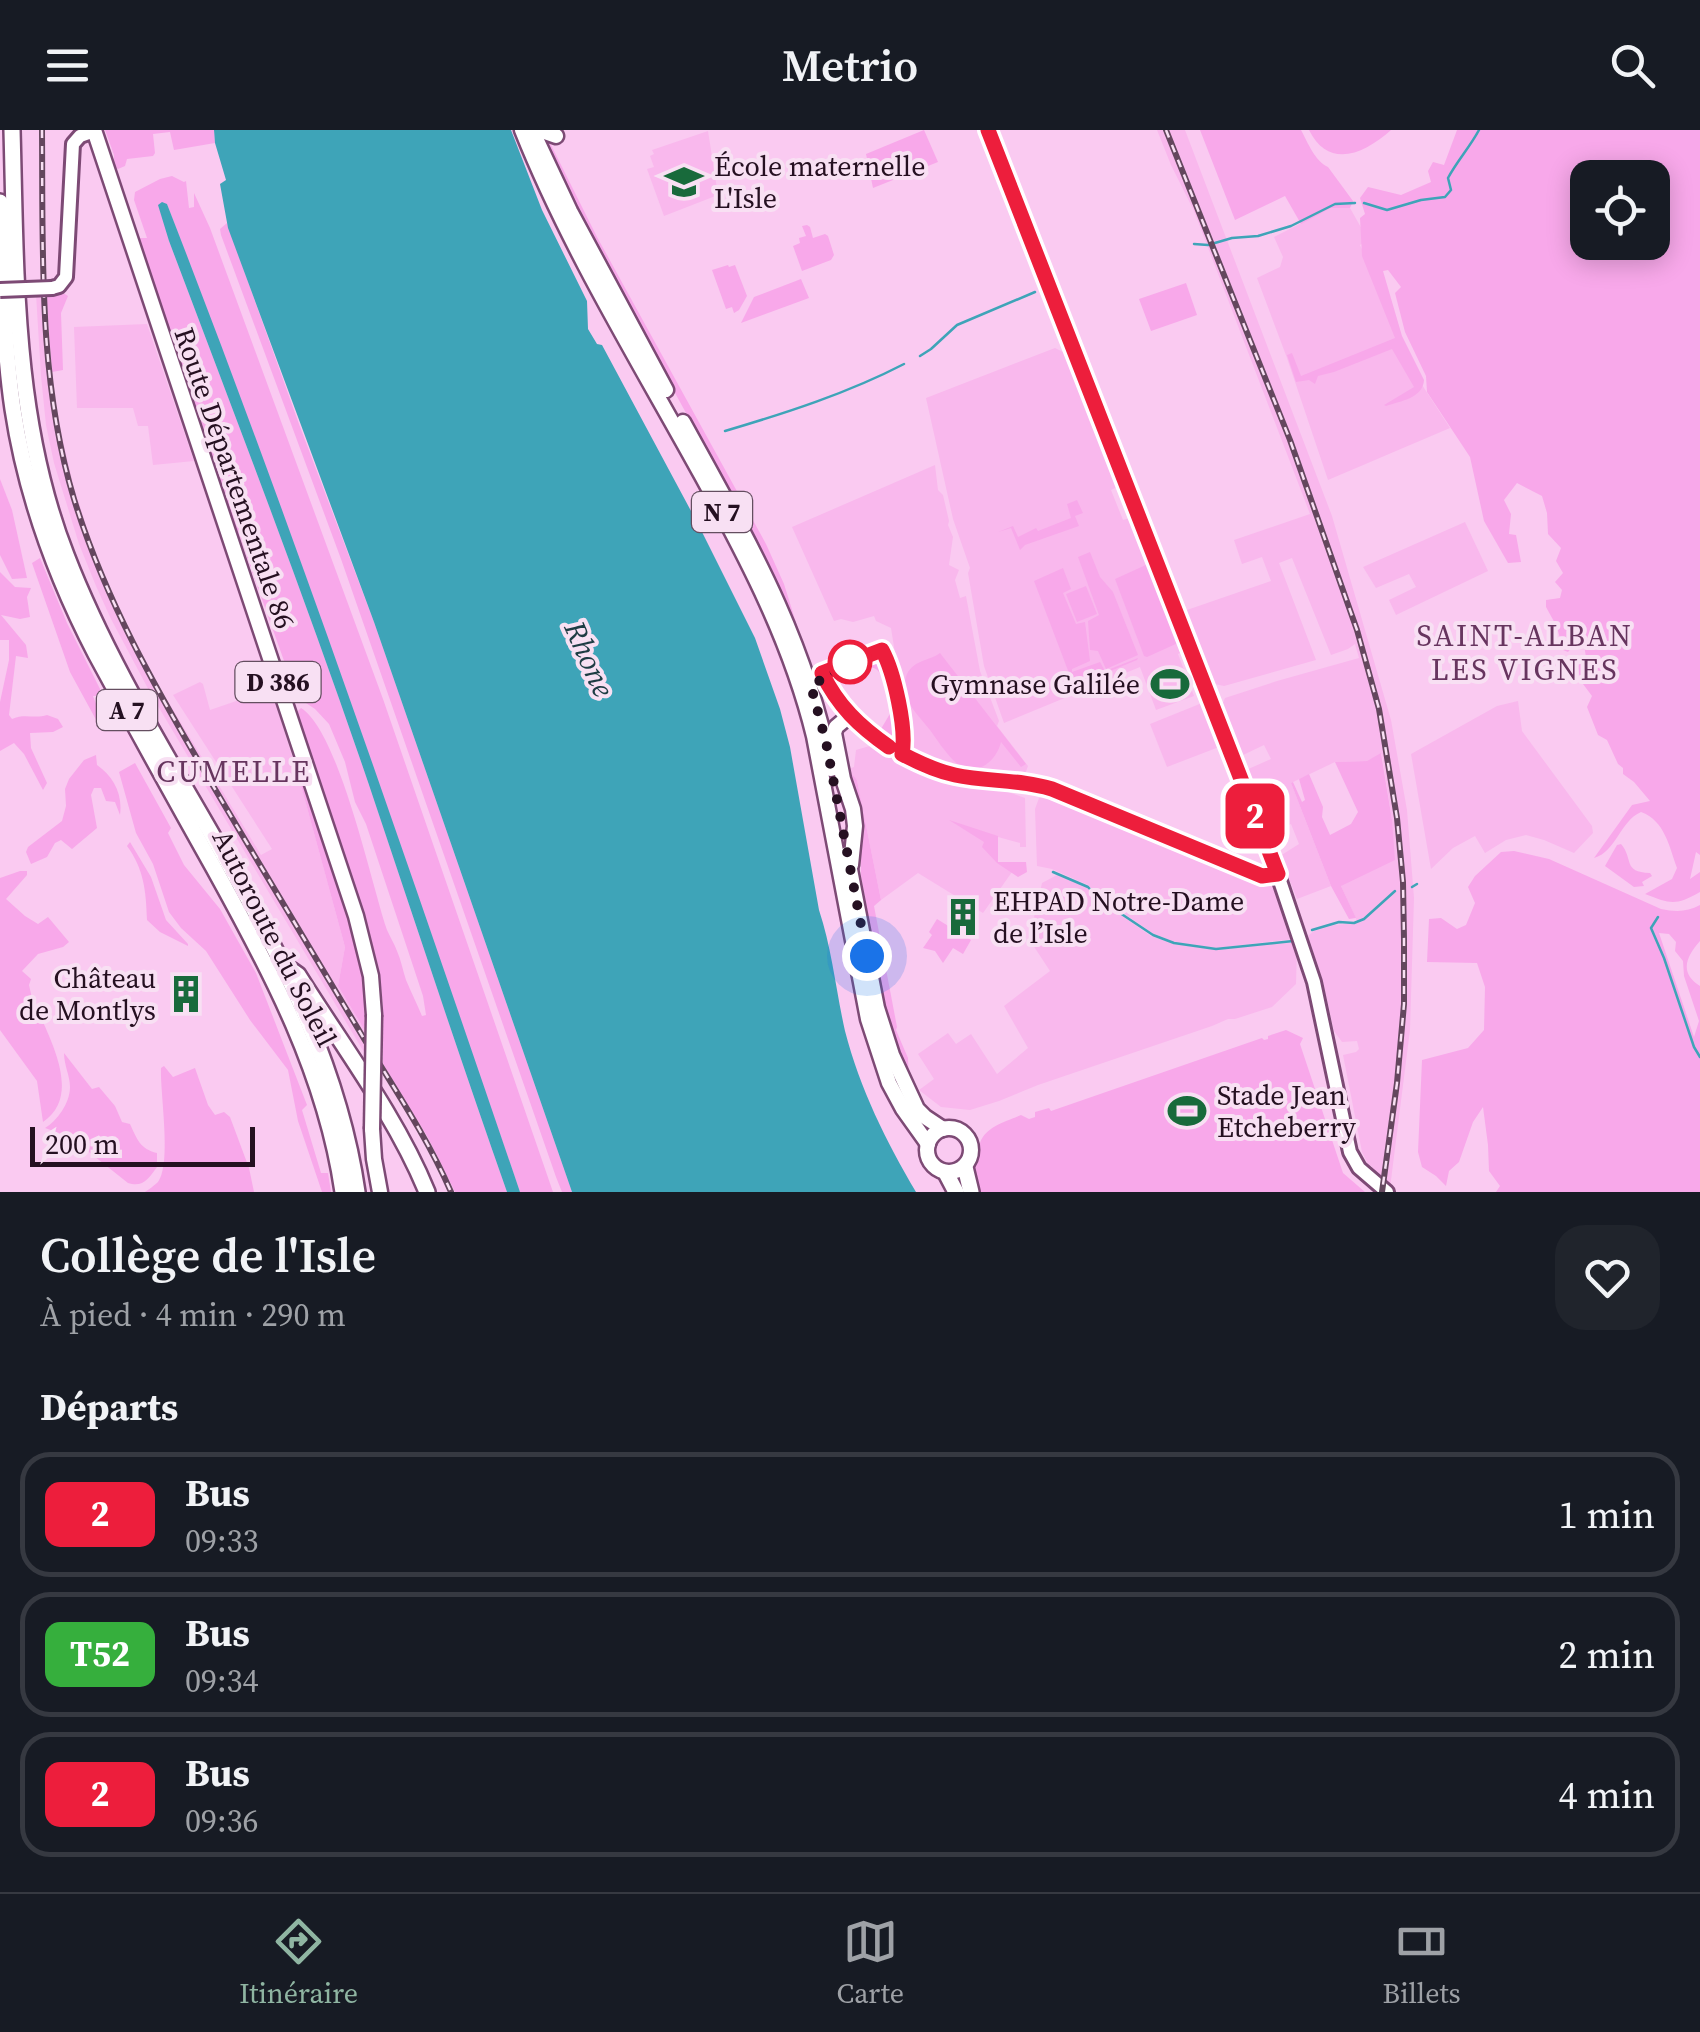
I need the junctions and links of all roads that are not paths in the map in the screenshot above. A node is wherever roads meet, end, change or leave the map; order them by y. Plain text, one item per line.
1 (12, 130) edge
2 (94, 130) edge
3 (522, 130) edge
4 (532, 130) edge
5 (540, 130) edge
6 (988, 130) edge
7 (556, 136) dead end
8 (0, 202) edge
9 (0, 290) edge
10 (850, 716) dead end
11 (851, 870) junction
12 (280, 961) junction
13 (943, 1129) junction
14 (928, 1144) junction
15 (965, 1167) junction
16 (946, 1173) junction
17 (343, 1192) edge
18 (357, 1192) edge
19 (380, 1192) edge
20 (427, 1192) edge
21 (956, 1192) edge
22 (971, 1192) edge
23 (1387, 1192) edge

1 - 12 highway, Autoroute du Soleil / A 7
2 - 9 main road, bridge
2 - 19 main road, Route Départementale 86 / D 386, bridge
3 - 14 main road, N 7
4 - 11 main road, N 7
5 - 7 main road
6 - 23 main road
8 - 17 highway, Autoroute du Soleil / A 7
10 - 11 main road
11 - 13 main road, N 7
12 - 18 highway, Autoroute du Soleil / A 7
12 - 20 highway
13 - 14 main road
13 - 15 main road
14 - 16 main road
15 - 16 main road
15 - 22 highway
16 - 21 highway

